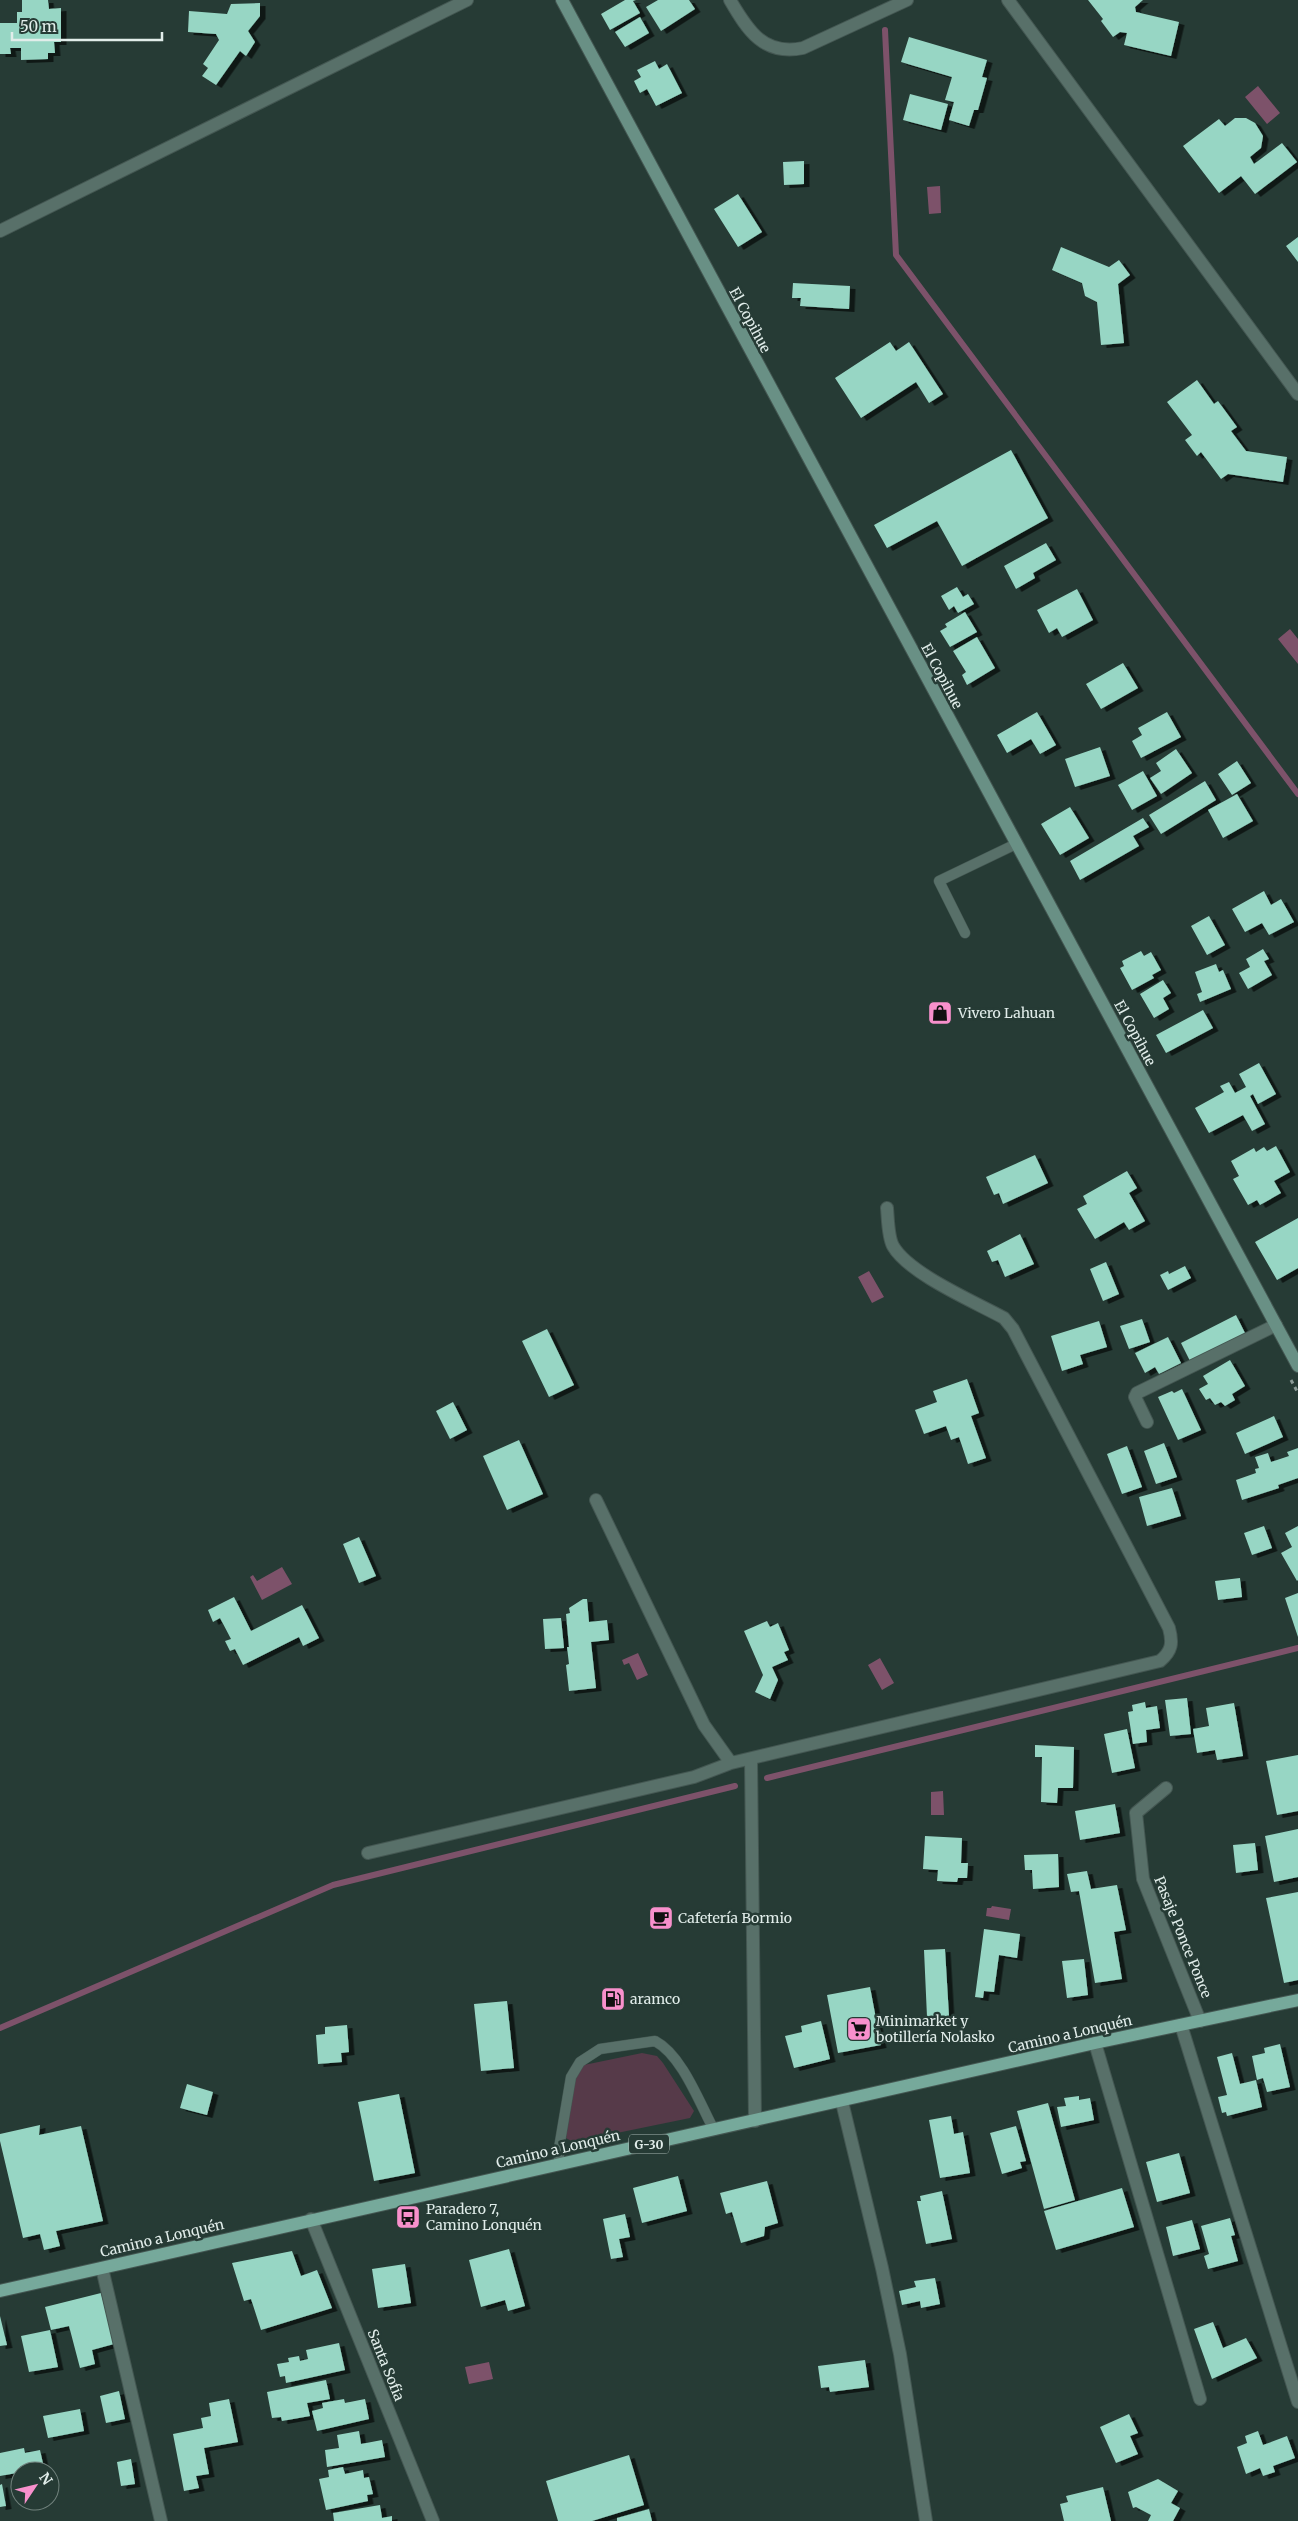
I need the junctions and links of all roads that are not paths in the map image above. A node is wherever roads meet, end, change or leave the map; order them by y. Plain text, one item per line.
1 (467, 0) edge
2 (562, 0) edge
3 (730, 0) edge
4 (907, 0) edge
5 (1008, 0) edge
6 (0, 231) edge
7 (1298, 394) edge
8 (1016, 844) junction
9 (966, 933) dead end
10 (886, 1208) dead end
11 (1276, 1325) junction
12 (1298, 1366) edge
13 (1147, 1422) dead end
14 (596, 1500) dead end
15 (751, 1759) junction
16 (731, 1763) junction
17 (1166, 1788) dead end
18 (368, 1853) dead end
19 (1298, 2000) edge
20 (1200, 2021) junction
21 (1182, 2025) junction
22 (1095, 2043) junction
23 (842, 2102) junction
24 (755, 2121) junction
25 (714, 2130) junction
26 (559, 2164) junction
27 (311, 2219) junction
28 (102, 2268) junction
29 (0, 2291) edge
30 (1200, 2399) dead end
31 (1298, 2402) edge
32 (161, 2521) edge
33 (433, 2521) edge
34 (926, 2521) edge

1 - 6 street
2 - 8 main road, El Copihue
3 - 4 street
5 - 7 street
8 - 9 lane
8 - 11 main road, El Copihue
10 - 15 street
11 - 12 main road, El Copihue
11 - 13 street
14 - 16 street
15 - 16 street
15 - 24 street
16 - 18 street
17 - 20 street, Pasaje Ponce Ponce
19 - 20 main road, Camino a Lonquén / G-30
20 - 21 main road, Camino a Lonquén / G-30
21 - 22 main road, Camino a Lonquén / G-30
21 - 31 street
22 - 23 main road, Camino a Lonquén / G-30
22 - 30 street
23 - 24 main road, Camino a Lonquén / G-30
23 - 34 street
24 - 25 main road, Camino a Lonquén / G-30
25 - 26 main road, Camino a Lonquén / G-30
25 - 26 lane
26 - 27 main road, Camino a Lonquén / G-30
27 - 28 main road, Camino a Lonquén / G-30
27 - 33 street, Santa Sofia
28 - 29 main road, Camino a Lonquén / G-30
28 - 32 street

